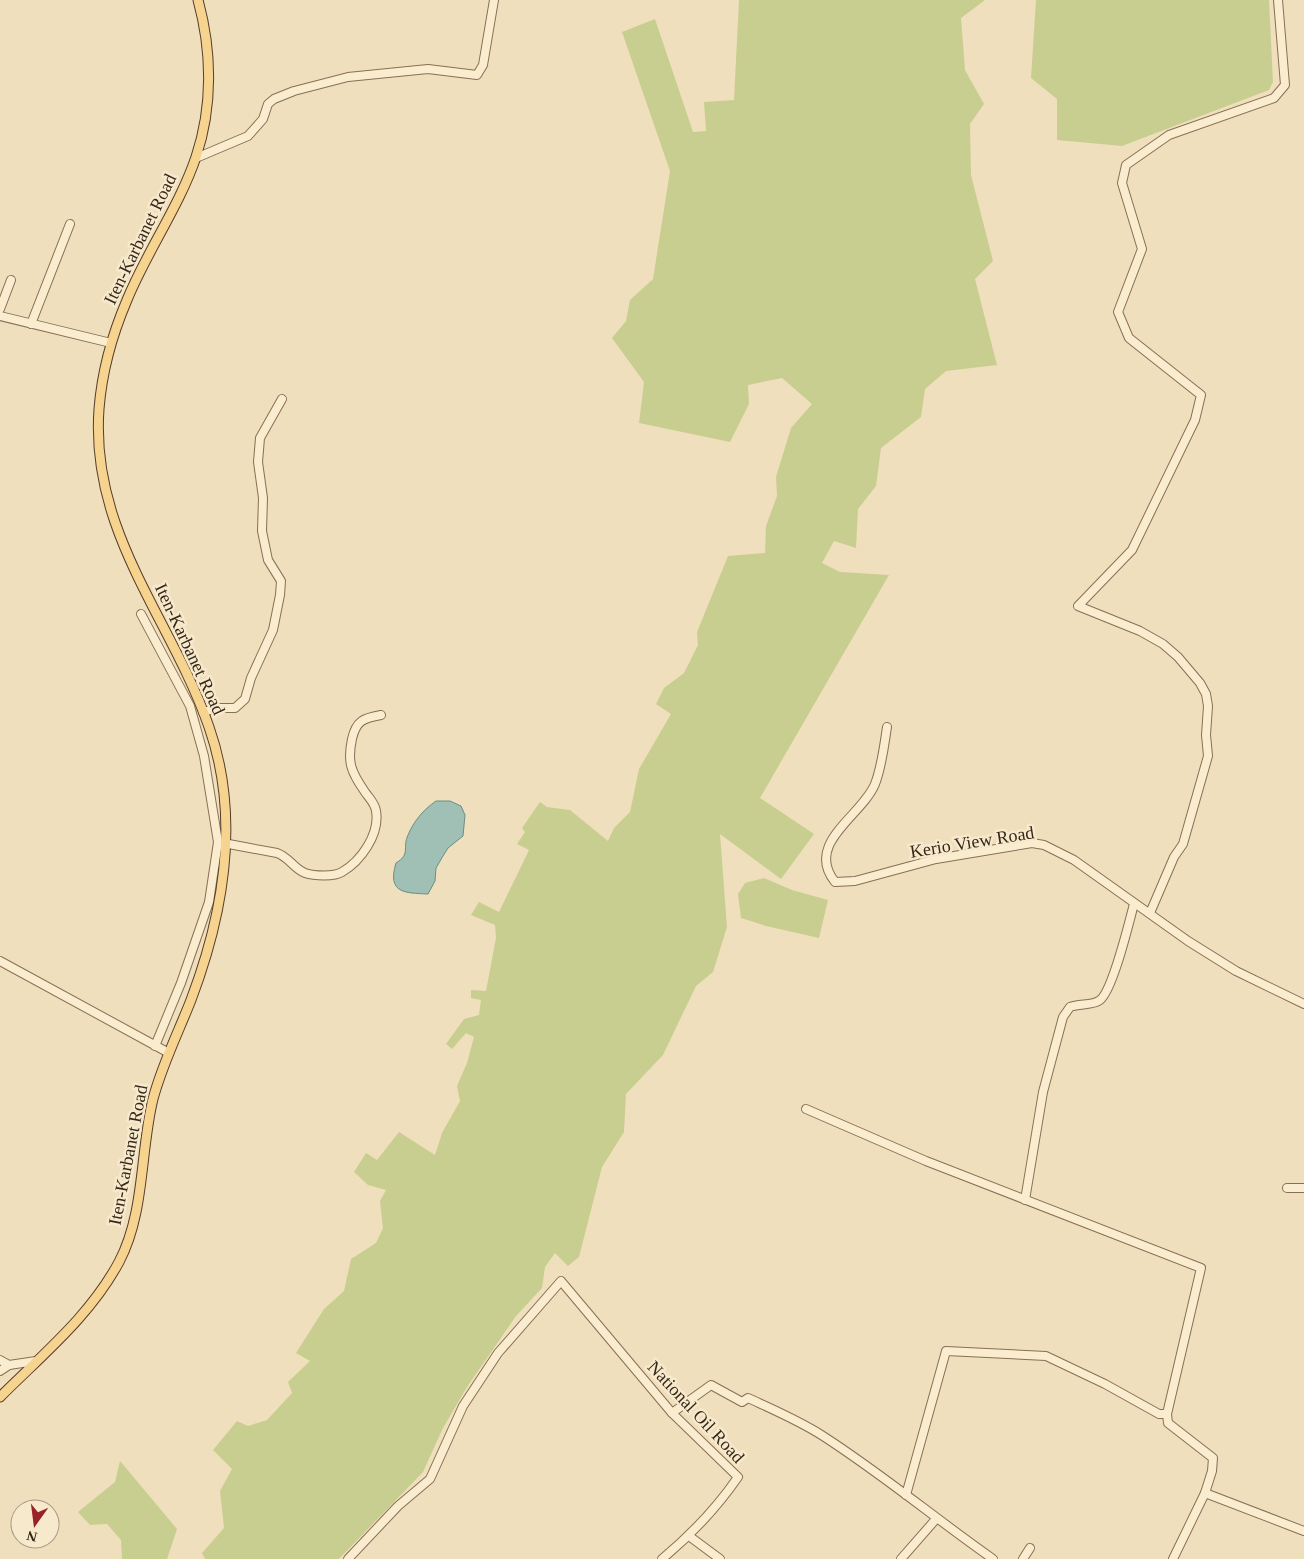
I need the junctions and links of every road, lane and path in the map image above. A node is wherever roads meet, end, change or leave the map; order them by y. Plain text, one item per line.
1 (198, 0) edge
2 (494, 0) edge
3 (1278, 0) edge
4 (196, 158) junction
5 (70, 224) dead end
6 (11, 280) dead end
7 (0, 309) edge
8 (0, 316) edge
9 (31, 324) junction
10 (110, 343) junction
11 (282, 399) dead end
12 (141, 614) dead end
13 (203, 712) junction
14 (381, 715) dead end
15 (887, 727) dead end
16 (218, 842) junction
17 (227, 843) junction
18 (1134, 904) junction
19 (1150, 913) junction
20 (0, 960) edge
21 (1304, 1004) edge
22 (155, 1046) junction
23 (168, 1053) junction
24 (806, 1109) dead end
25 (1287, 1188) dead end
26 (1304, 1188) edge
27 (1025, 1200) junction
28 (0, 1360) edge
29 (36, 1361) junction
30 (9, 1365) junction
31 (0, 1371) edge
32 (0, 1397) edge
33 (672, 1413) junction
34 (1167, 1414) junction
35 (1205, 1492) junction
36 (906, 1495) junction
37 (936, 1519) junction
38 (1304, 1531) edge
39 (689, 1536) junction
40 (1030, 1548) dead end
41 (348, 1559) edge
42 (662, 1559) edge
43 (720, 1559) edge
44 (901, 1559) edge
45 (993, 1559) edge
46 (1022, 1559) edge
47 (1173, 1559) edge

1 - 4 main road, Iten-Karbanet Road
2 - 4 street
3 - 19 street
4 - 10 main road, Iten-Karbanet Road
5 - 9 street
6 - 7 street
8 - 9 street
9 - 10 street
10 - 13 main road, Iten-Karbanet Road
11 - 13 street
12 - 16 street
13 - 17 main road, Iten-Karbanet Road
14 - 17 street
15 - 18 street, Kerio View Road
16 - 17 street
16 - 22 street
17 - 23 main road, Iten-Karbanet Road
18 - 19 street, Kerio View Road
18 - 27 street
19 - 21 street, Kerio View Road
20 - 22 street
22 - 23 street
23 - 29 main road, Iten-Karbanet Road
24 - 27 street
25 - 26 street
27 - 34 street
28 - 30 street
29 - 30 street
29 - 32 main road, Iten-Karbanet Road
30 - 31 street
33 - 36 street, National Oil Road
33 - 39 street, National Oil Road
33 - 41 street, National Oil Road
34 - 35 street
34 - 36 street
35 - 38 street
35 - 47 street
36 - 37 street, National Oil Road
37 - 44 street
37 - 45 street, National Oil Road
39 - 42 street, National Oil Road
39 - 43 street
40 - 46 street

